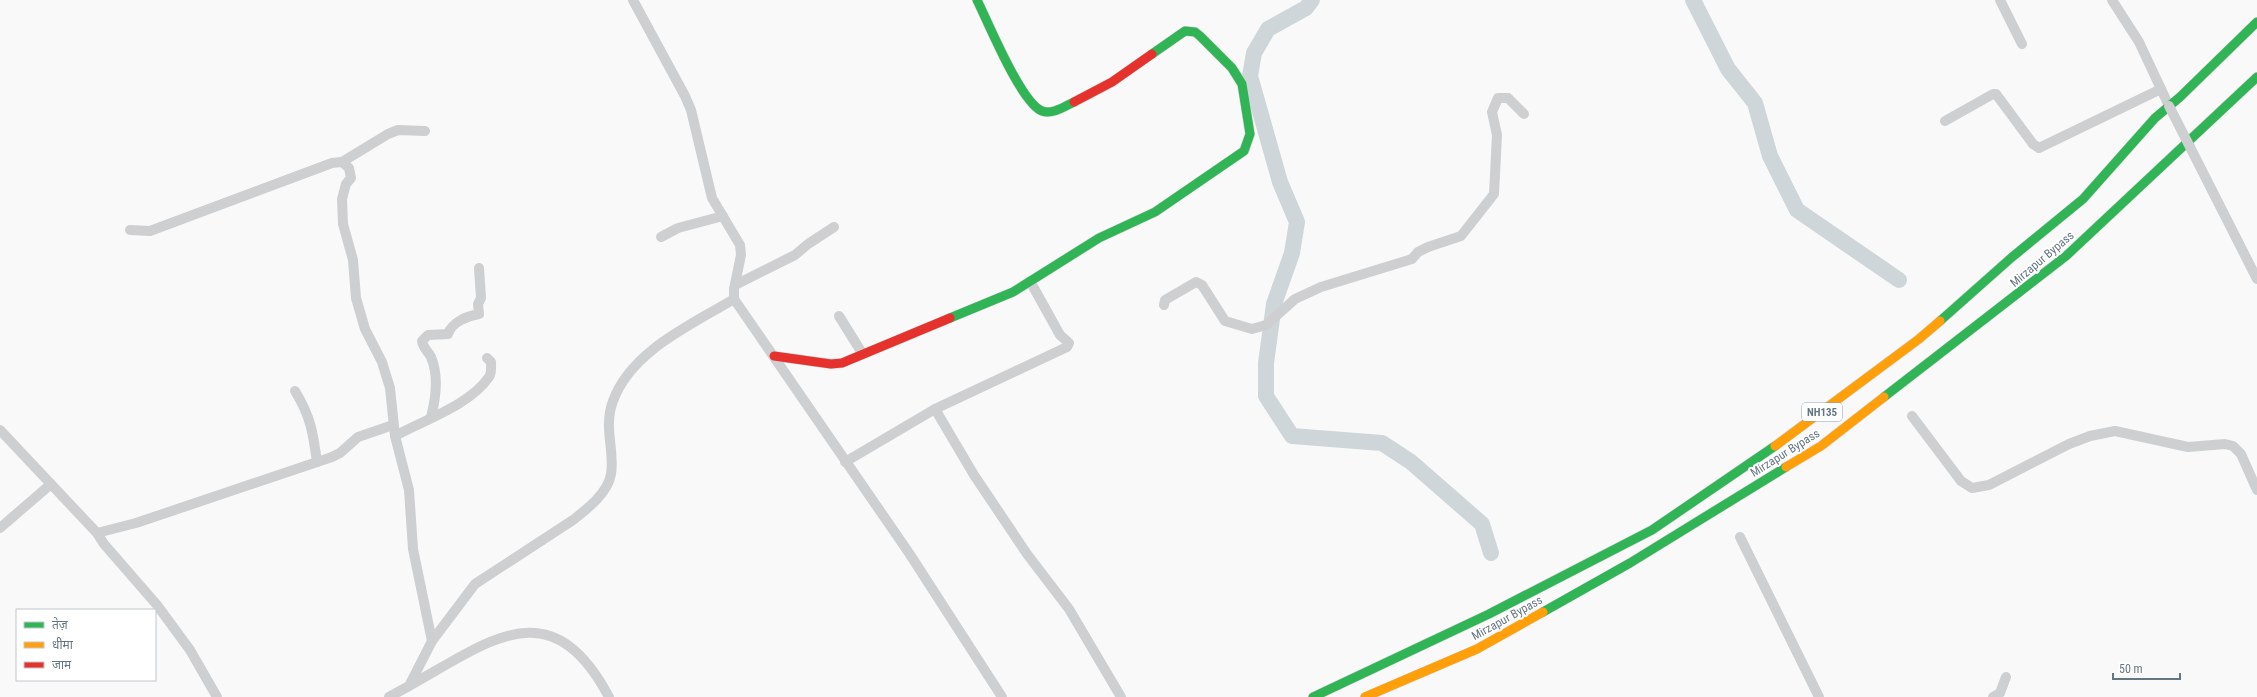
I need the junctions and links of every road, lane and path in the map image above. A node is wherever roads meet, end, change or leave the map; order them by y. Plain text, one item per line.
1 (632, 0) edge
2 (977, 0) edge
3 (2000, 0) edge
4 (2112, 0) edge
5 (2257, 22) edge
6 (2022, 44) dead end
7 (2257, 77) edge
8 (2161, 89) junction
9 (2169, 106) junction
10 (1524, 114) dead end
11 (1945, 121) dead end
12 (425, 131) dead end
13 (342, 162) junction
14 (723, 216) junction
15 (834, 227) dead end
16 (130, 230) dead end
17 (661, 237) dead end
18 (479, 268) dead end
19 (2257, 279) edge
20 (1030, 281) junction
21 (735, 285) junction
22 (734, 299) junction
23 (1164, 305) dead end
24 (839, 316) dead end
25 (862, 353) junction
26 (774, 356) junction
27 (487, 358) dead end
28 (296, 391) dead end
29 (935, 409) junction
30 (1912, 416) dead end
31 (431, 417) junction
32 (393, 425) junction
33 (0, 430) edge
34 (395, 436) junction
35 (317, 462) junction
36 (845, 462) junction
37 (51, 484) junction
38 (2257, 490) edge
39 (0, 528) edge
40 (97, 533) junction
41 (1740, 537) dead end
42 (432, 641) junction
43 (2006, 677) dead end
44 (409, 686) junction
45 (217, 697) edge
46 (388, 697) edge
47 (609, 697) edge
48 (1002, 697) edge
49 (1120, 697) edge
50 (1313, 697) edge
51 (1365, 697) edge
52 (1819, 697) edge
53 (1993, 697) edge

1 - 14 street
2 - 20 main road
3 - 6 street
4 - 8 street
5 - 9 main road, NH135
7 - 51 main road, Mirzapur Bypass / NH135
8 - 9 street
8 - 11 street
9 - 19 street, bridge
9 - 50 main road, NH135
10 - 23 street
12 - 13 street
13 - 16 street
13 - 32 street
14 - 17 street
14 - 21 street
15 - 21 street
18 - 31 street
20 - 25 main road
20 - 29 street
21 - 22 street
22 - 26 street
22 - 42 street
24 - 25 street
25 - 26 main road
26 - 36 street
27 - 31 street
28 - 35 street
29 - 36 street
29 - 49 street
30 - 38 street
31 - 34 street
32 - 34 street
32 - 35 street
33 - 37 street
34 - 42 street
35 - 40 street
36 - 48 street
37 - 39 street
37 - 40 street
40 - 45 street
41 - 52 street
42 - 44 street
43 - 53 street
44 - 46 street
44 - 47 street

